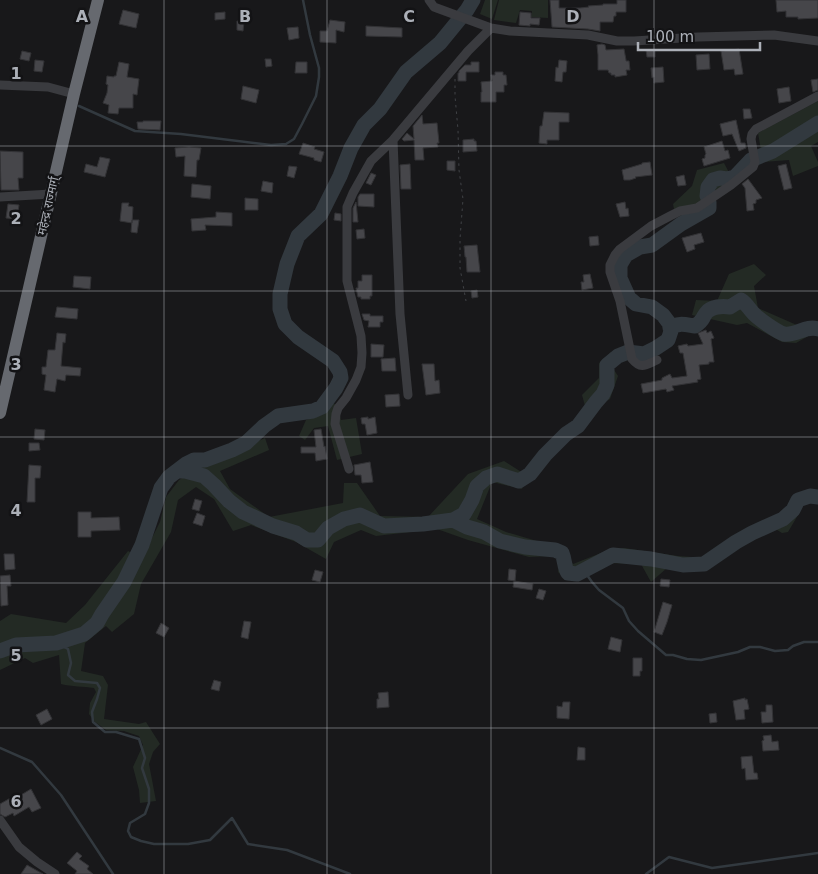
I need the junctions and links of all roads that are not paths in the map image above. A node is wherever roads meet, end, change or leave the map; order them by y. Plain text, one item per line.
1 (98, 0) edge
2 (429, 0) edge
3 (490, 27) junction
4 (818, 41) edge
5 (0, 85) edge
6 (74, 94) junction
7 (818, 96) edge
8 (393, 140) junction
9 (51, 194) junction
10 (0, 197) edge
11 (657, 360) dead end
12 (408, 395) dead end
13 (0, 413) edge
14 (349, 469) dead end
15 (0, 820) edge
16 (55, 874) edge

1 - 6 highway, महेन्द्र राज्मार्ग्
2 - 3 street
3 - 4 street
3 - 8 street
5 - 6 street
6 - 9 highway, महेन्द्र राज्मार्ग्
7 - 11 street
8 - 12 street
8 - 14 street
9 - 10 street
9 - 13 highway, महेन्द्र राज्मार्ग्
15 - 16 street

